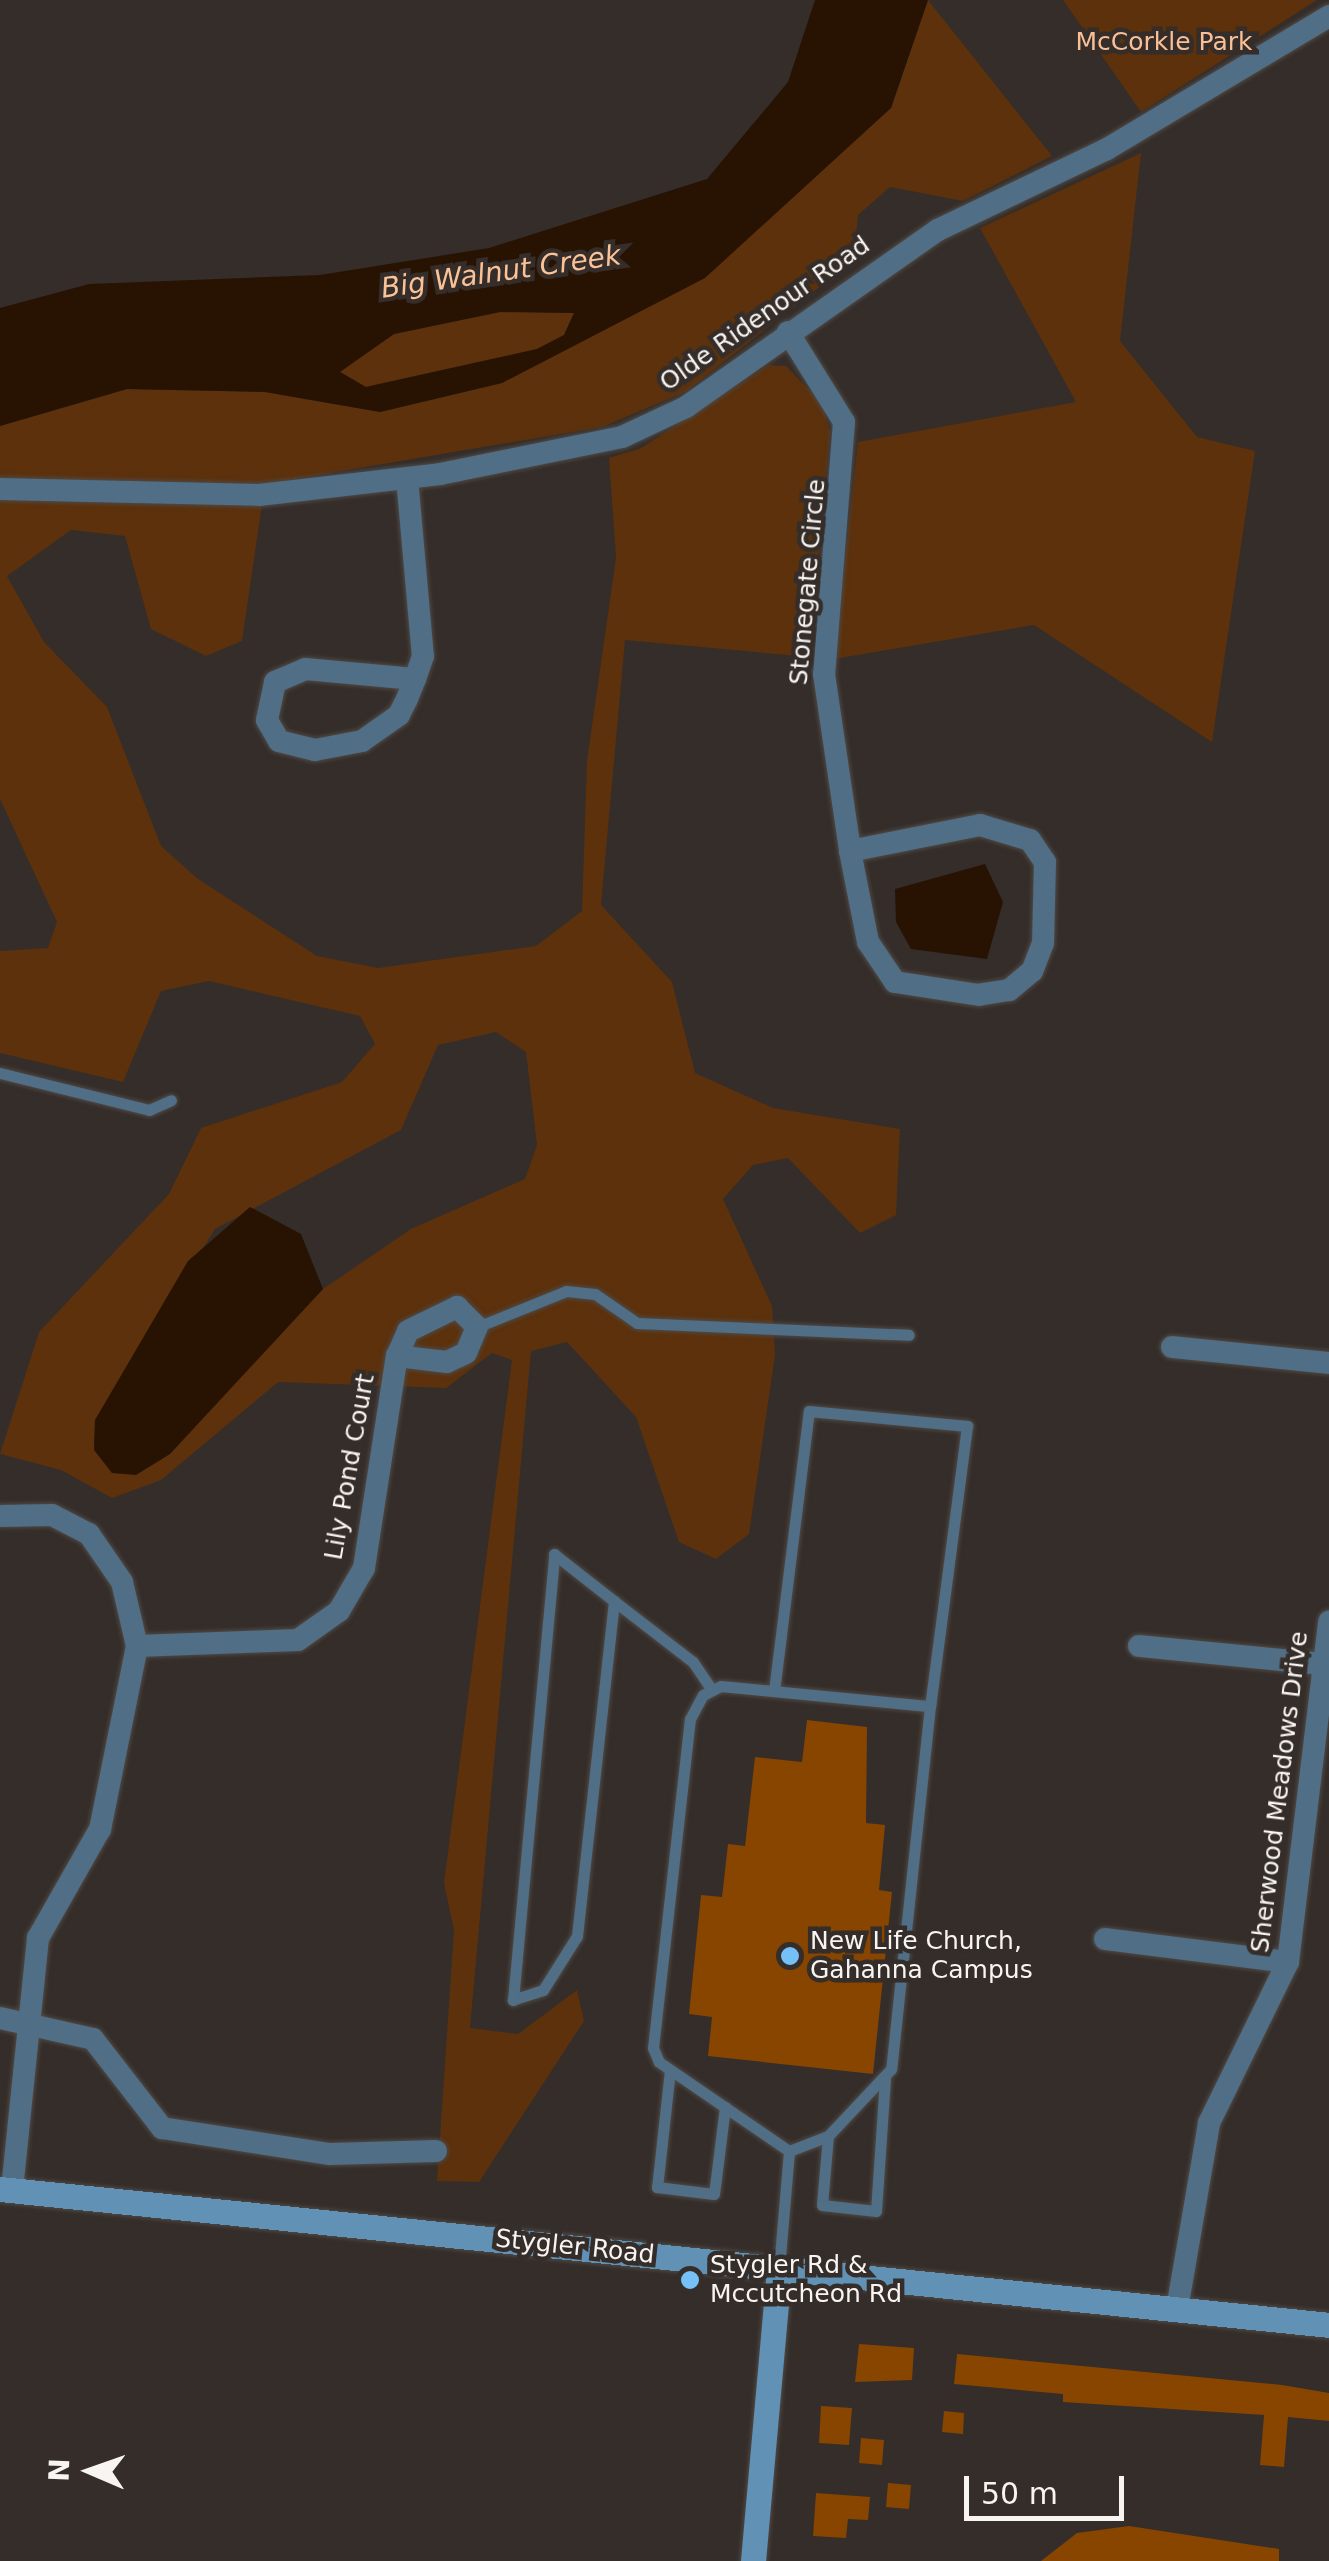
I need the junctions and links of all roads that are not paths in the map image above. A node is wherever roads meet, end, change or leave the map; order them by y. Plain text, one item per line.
1 (1329, 16) edge
2 (788, 332) junction
3 (407, 478) junction
4 (0, 489) edge
5 (416, 679) junction
6 (850, 851) junction
7 (0, 1073) edge
8 (171, 1100) dead end
9 (477, 1327) junction
10 (909, 1335) dead end
11 (1172, 1347) dead end
12 (397, 1356) junction
13 (1329, 1363) edge
14 (0, 1516) edge
15 (614, 1601) junction
16 (1329, 1621) edge
17 (137, 1646) junction
18 (1139, 1646) dead end
19 (1324, 1664) junction
20 (712, 1690) junction
21 (774, 1691) junction
22 (930, 1706) junction
23 (1105, 1939) dead end
24 (1288, 1962) junction
25 (0, 2018) edge
26 (26, 2019) junction
27 (670, 2070) junction
28 (886, 2079) junction
29 (725, 2107) junction
30 (828, 2136) junction
31 (789, 2150) junction
32 (436, 2151) dead end
33 (6, 2190) edge
34 (779, 2268) junction
35 (1177, 2309) junction
36 (1329, 2325) edge
37 (754, 2561) edge

1 - 2 street, Olde Ridenour Road
2 - 3 street, Olde Ridenour Road
2 - 6 street, Stonegate Circle
3 - 4 street, Olde Ridenour Road
3 - 5 street
5 - 5 street
6 - 6 street, Stonegate Circle
7 - 8 lane
9 - 10 lane
9 - 12 street, Lily Pond Court
9 - 12 street, Lily Pond Court
11 - 13 street
12 - 17 street, Lily Pond Court
14 - 17 street
15 - 15 lane
15 - 20 lane
16 - 19 street, Sherwood Meadows Drive
17 - 26 street
18 - 19 street
19 - 24 street, Sherwood Meadows Drive
20 - 21 lane
20 - 27 lane
21 - 22 lane
21 - 22 lane
22 - 28 lane
23 - 24 street
24 - 35 street, Sherwood Meadows Drive
25 - 26 street
26 - 32 street
26 - 33 street
27 - 29 lane
27 - 29 lane
28 - 30 lane
28 - 30 lane
29 - 31 lane
30 - 31 lane
31 - 34 lane
33 - 34 main road, Stygler Road
34 - 35 main road, Stygler Road
34 - 37 main road
35 - 36 main road, Stygler Road

